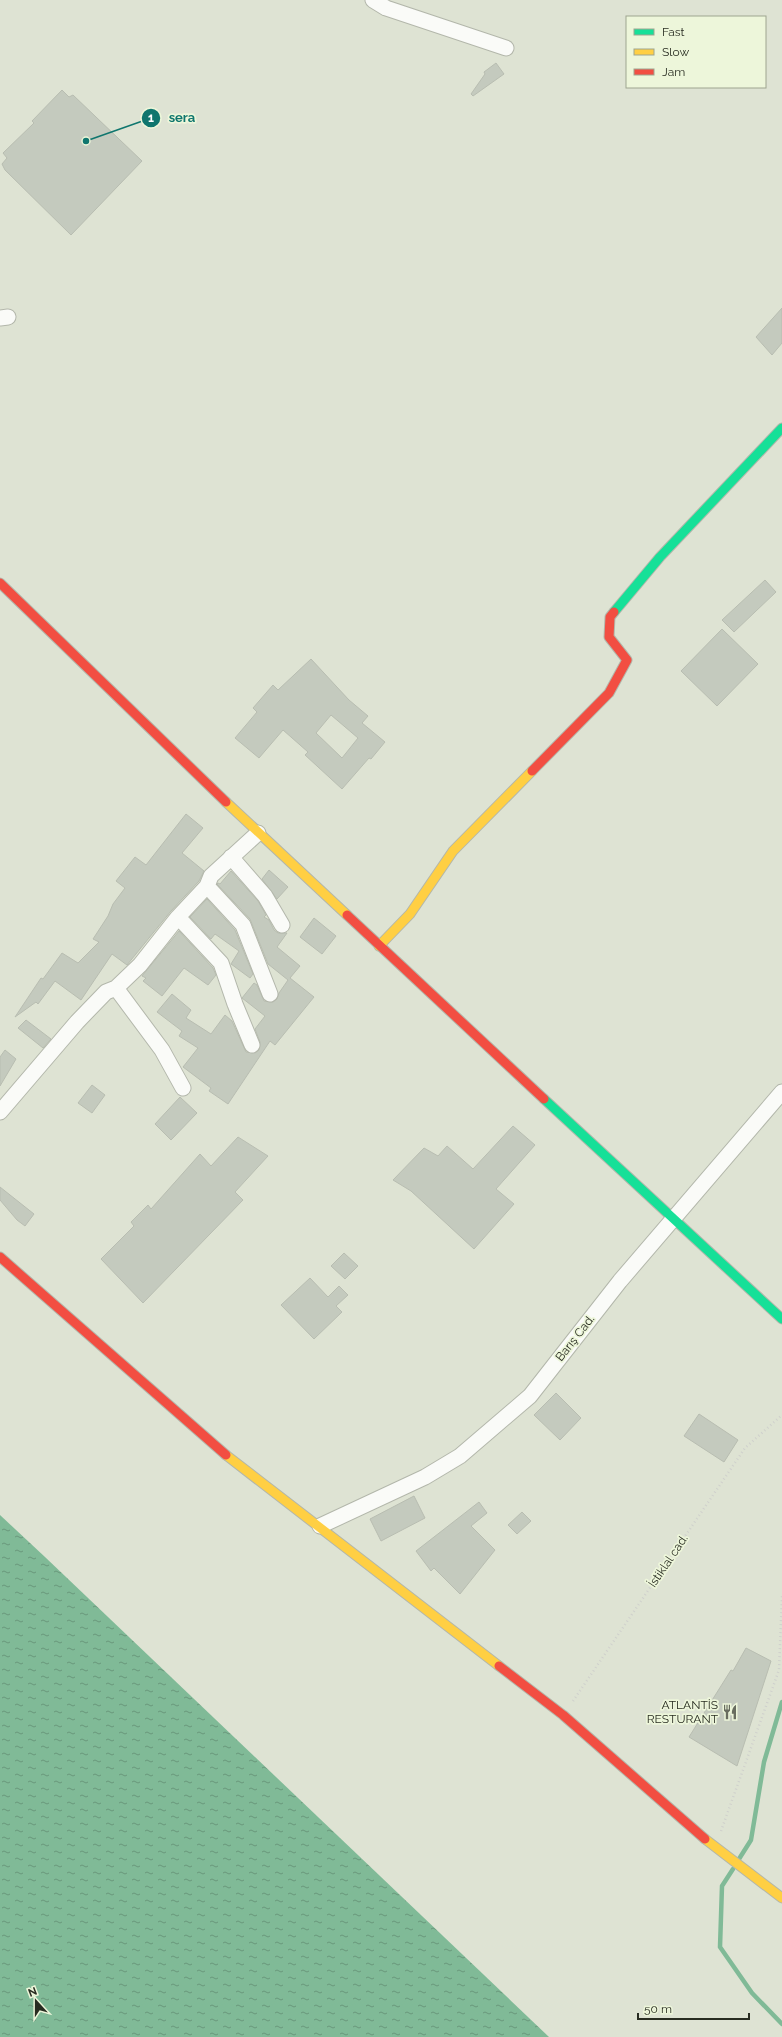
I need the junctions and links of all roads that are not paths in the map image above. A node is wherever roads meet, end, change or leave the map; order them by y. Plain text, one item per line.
1 (373, 0) edge
2 (506, 48) dead end
3 (782, 428) edge
4 (0, 583) edge
5 (258, 833) junction
6 (231, 857) junction
7 (207, 886) junction
8 (178, 917) junction
9 (282, 925) dead end
10 (379, 946) junction
11 (116, 988) junction
12 (270, 994) dead end
13 (252, 1045) dead end
14 (183, 1088) dead end
15 (782, 1092) edge
16 (0, 1112) edge
17 (673, 1218) junction
18 (0, 1257) edge
19 (782, 1319) edge
20 (320, 1526) junction
21 (782, 1898) edge

1 - 2 street
3 - 10 street
4 - 5 street
5 - 6 street
5 - 10 street
6 - 7 street
6 - 9 street
7 - 8 street
7 - 12 street
8 - 11 street
8 - 13 street
10 - 17 street
11 - 14 street
11 - 16 street
15 - 17 street, Barış Cad.
17 - 19 street
17 - 20 street, Barış Cad.
18 - 20 street
20 - 21 street

